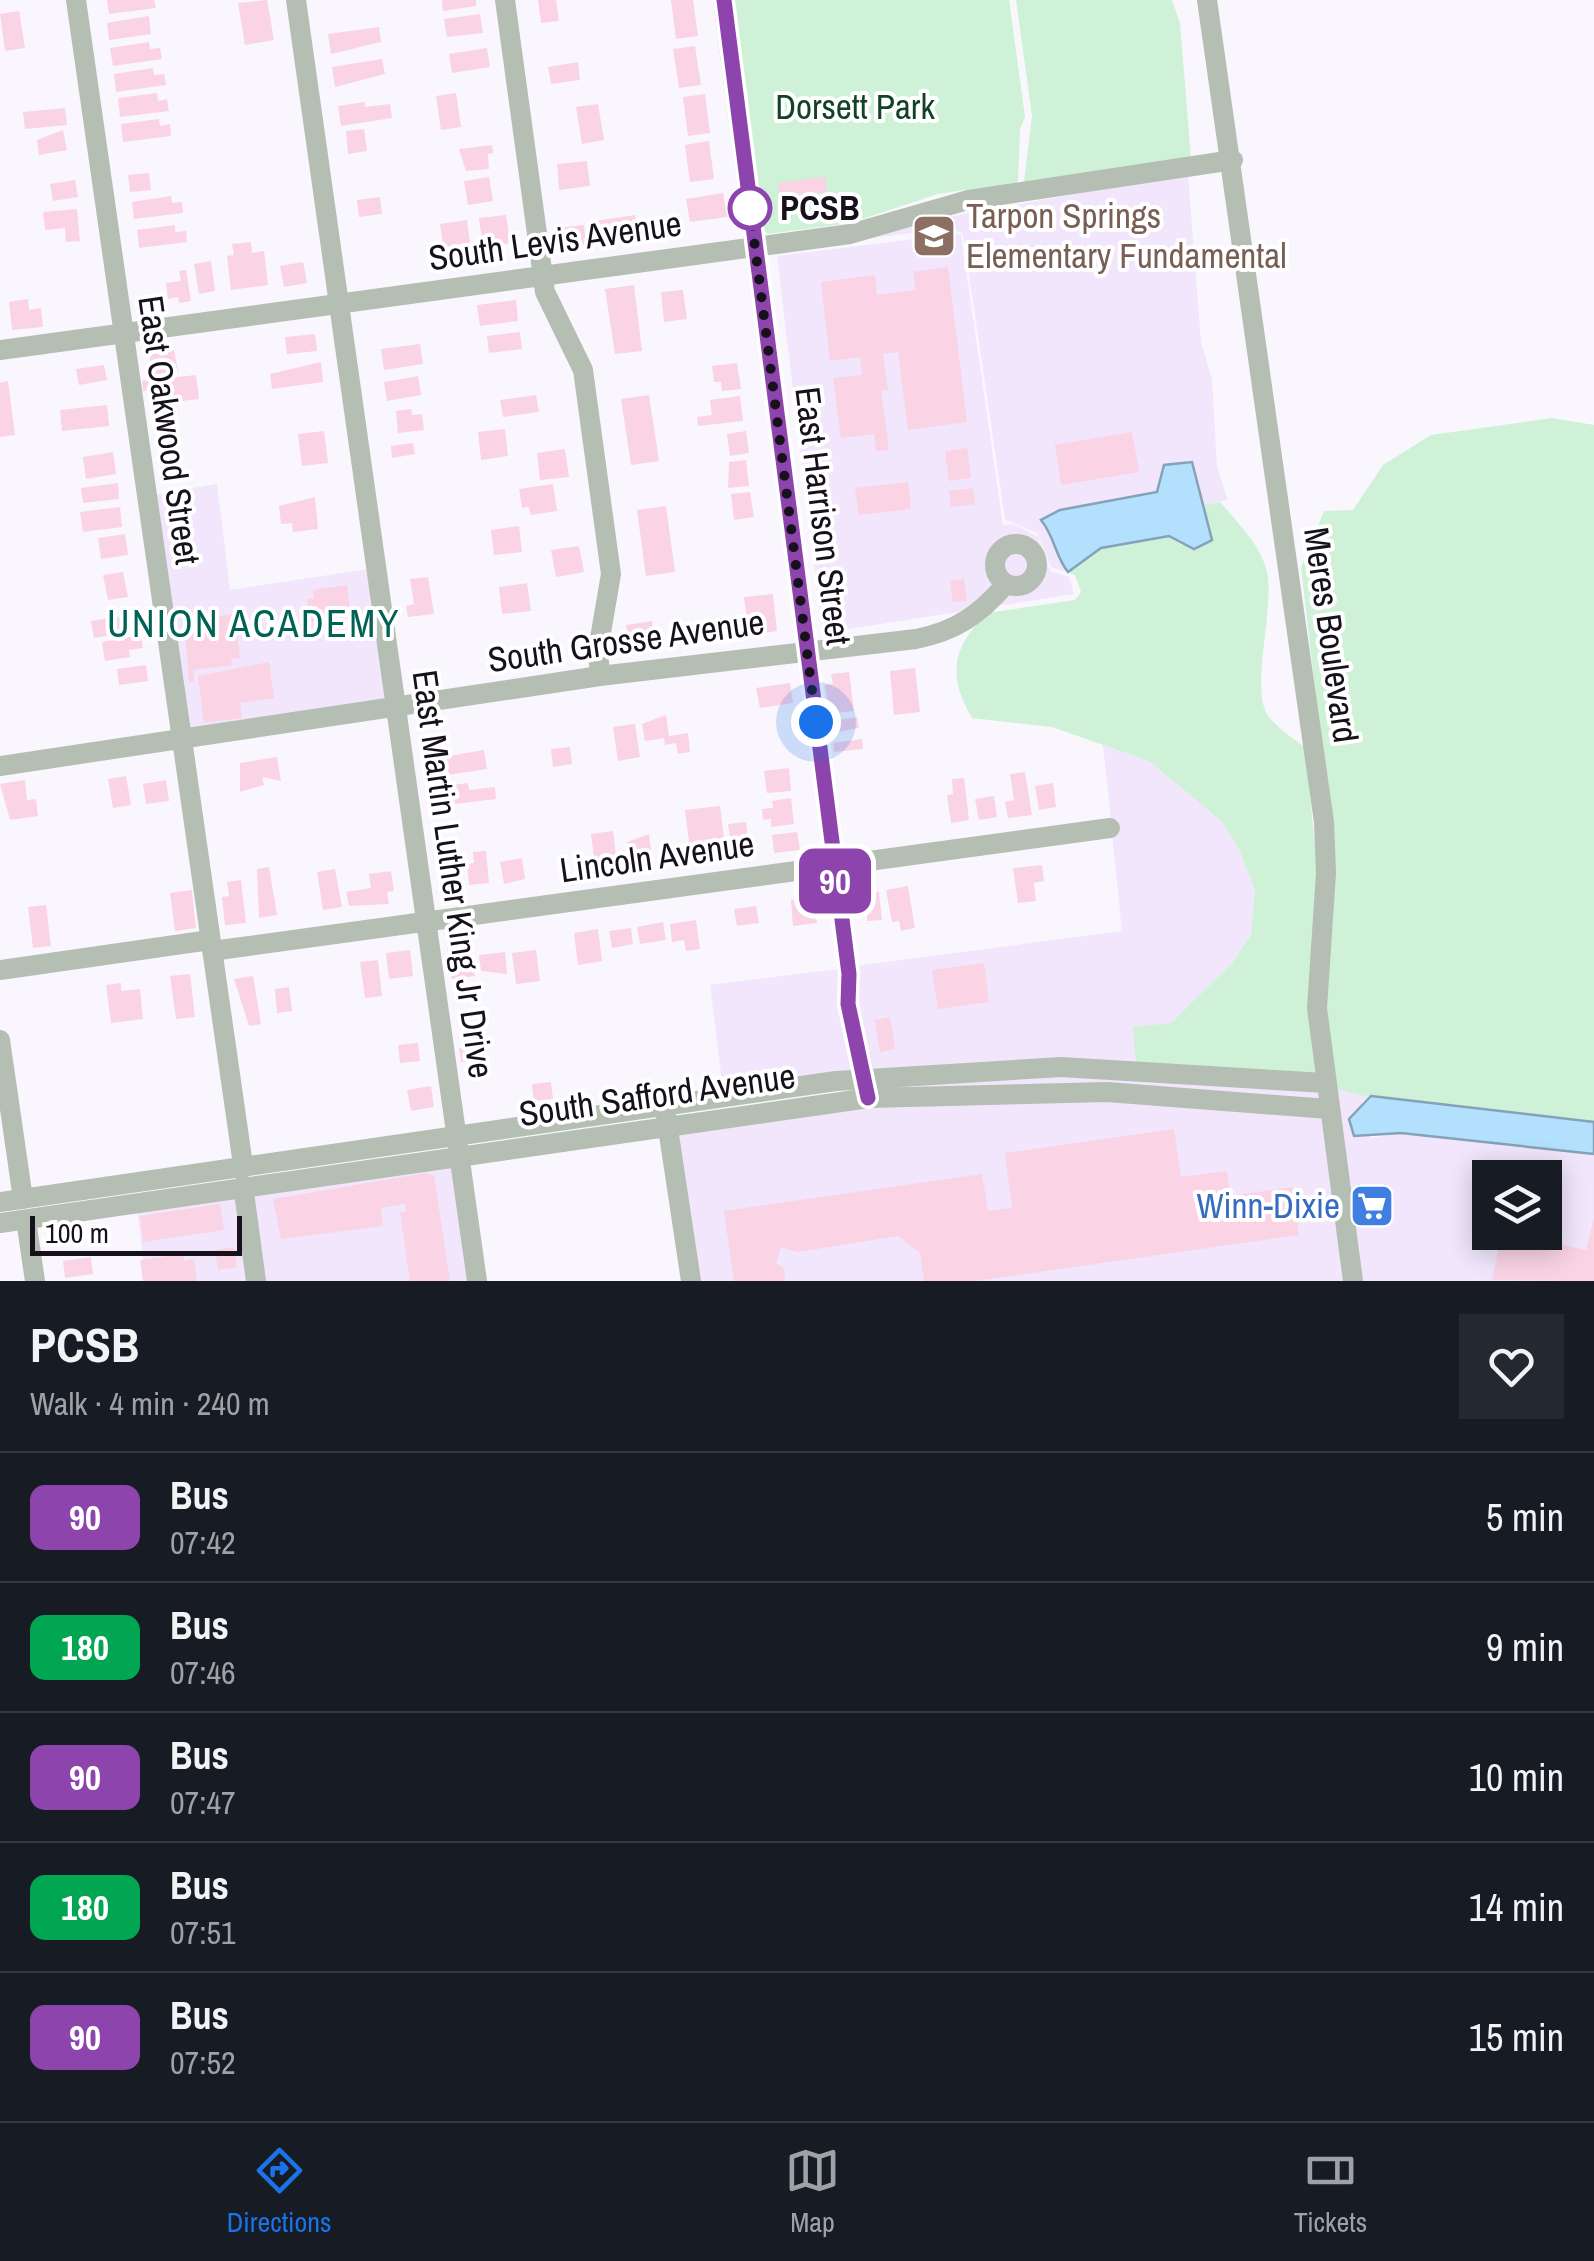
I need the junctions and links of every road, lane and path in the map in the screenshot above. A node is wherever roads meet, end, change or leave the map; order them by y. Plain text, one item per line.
1 (76, 0) edge
2 (296, 0) edge
3 (504, 0) edge
4 (724, 0) edge
5 (1207, 0) edge
6 (1233, 160) junction
7 (755, 247) junction
8 (542, 275) junction
9 (340, 303) junction
10 (123, 333) junction
11 (0, 350) edge
12 (1006, 584) dead end
13 (808, 650) junction
14 (600, 676) junction
15 (396, 706) junction
16 (181, 739) junction
17 (0, 766) edge
18 (1110, 828) dead end
19 (834, 866) junction
20 (426, 920) junction
21 (211, 945) junction
22 (0, 970) edge
23 (0, 1040) edge
24 (1325, 1083) junction
25 (867, 1089) junction
26 (665, 1106) junction
27 (1328, 1109) junction
28 (668, 1128) junction
29 (458, 1147) junction
30 (243, 1175) junction
31 (0, 1202) edge
32 (24, 1209) junction
33 (0, 1223) edge
34 (34, 1281) edge
35 (256, 1281) edge
36 (476, 1281) edge
37 (691, 1281) edge
38 (1353, 1281) edge

1 - 10 street, East Oakwood Street
2 - 9 street, East Martin Luther King Jr Drive
3 - 8 street
4 - 7 street, East Harrison Street
5 - 6 street, Meres Boulevard
6 - 7 street, South Levis Avenue
6 - 24 street, Meres Boulevard
7 - 8 street, South Levis Avenue
7 - 13 street, East Harrison Street
8 - 9 street, South Levis Avenue
8 - 14 street
9 - 10 street, South Levis Avenue
9 - 15 street, East Martin Luther King Jr Drive
10 - 11 street, South Levis Avenue
10 - 16 street, East Oakwood Street
12 - 13 street, South Grosse Avenue
13 - 14 street, South Grosse Avenue
13 - 19 street, East Harrison Street
14 - 15 street, South Grosse Avenue
15 - 16 street, South Grosse Avenue
15 - 20 street, East Martin Luther King Jr Drive
16 - 17 street, South Grosse Avenue
16 - 21 street, East Oakwood Street
18 - 19 street, Lincoln Avenue
19 - 20 street, Lincoln Avenue
19 - 25 street, East Harrison Street
20 - 21 street, Lincoln Avenue
20 - 29 street, East Martin Luther King Jr Drive
21 - 22 street, Lincoln Avenue
21 - 30 street, East Oakwood Street
23 - 32 street
24 - 25 street, South Safford Avenue
24 - 27 street, Meres Boulevard
25 - 26 street, South Safford Avenue
25 - 27 street, South Safford Avenue
25 - 28 street, South Safford Avenue
26 - 28 street
26 - 29 street, South Safford Avenue
27 - 38 street, Meres Boulevard
28 - 29 street, South Safford Avenue
28 - 37 street
29 - 30 street, South Safford Avenue
29 - 36 street, East Martin Luther King Jr Drive
30 - 32 street, South Safford Avenue
30 - 35 street, East Oakwood Street
31 - 32 street, South Safford Avenue
32 - 33 street, South Safford Avenue
32 - 34 street

